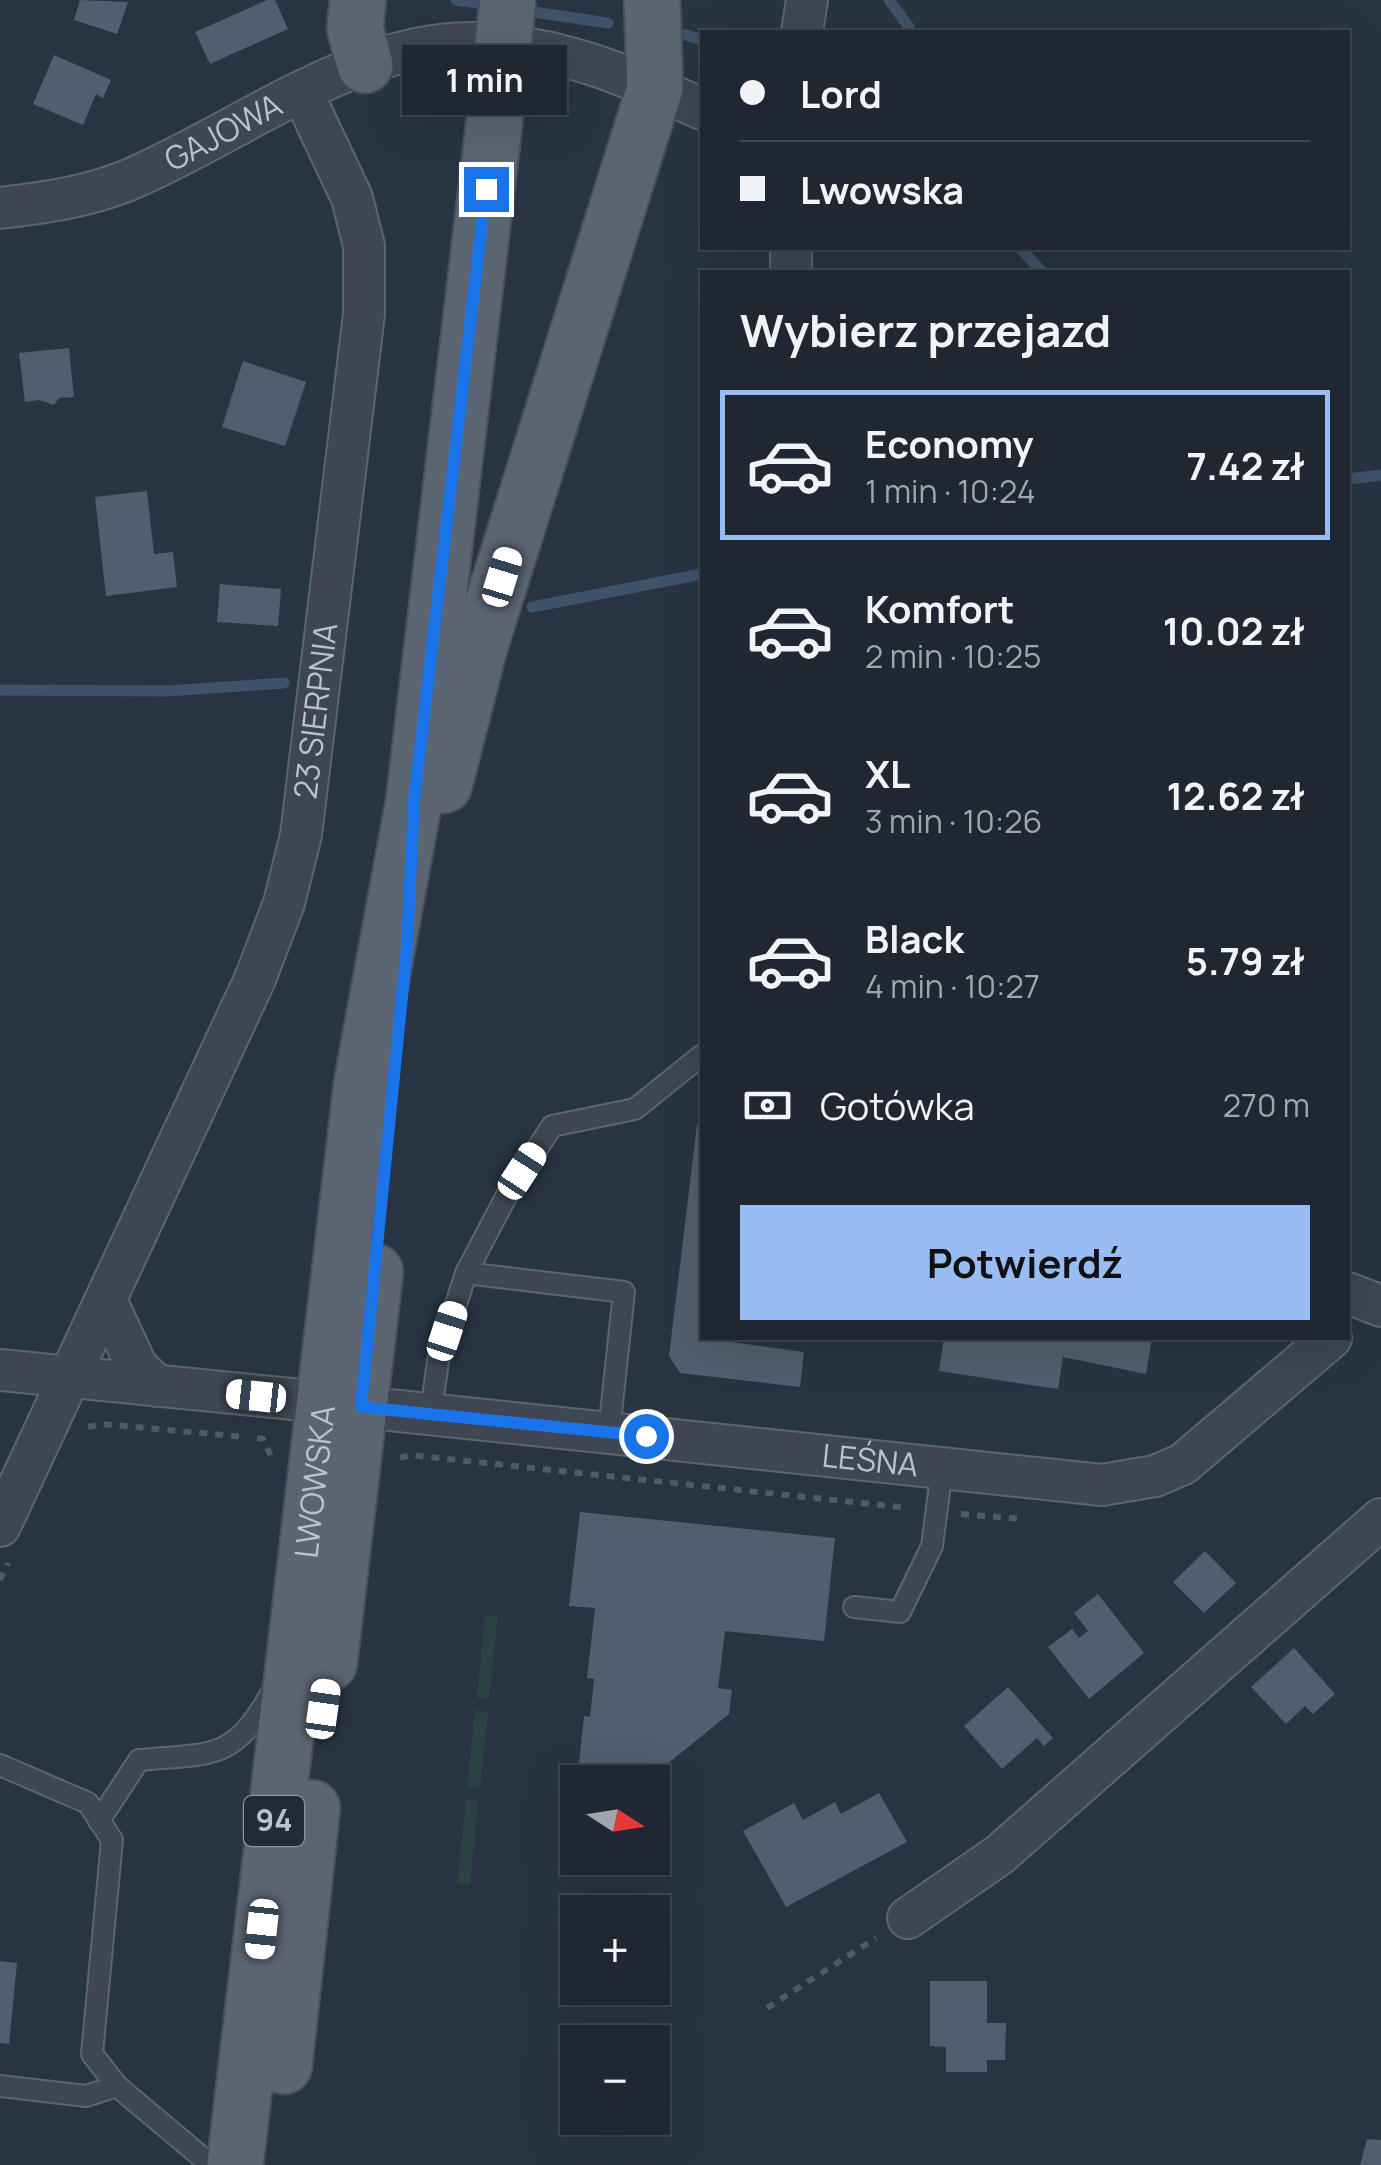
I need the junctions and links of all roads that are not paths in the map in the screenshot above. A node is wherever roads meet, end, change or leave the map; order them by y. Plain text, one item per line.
1 (358, 0) edge
2 (508, 0) edge
3 (652, 0) edge
4 (808, 0) edge
5 (802, 30) edge
6 (365, 65) junction
7 (303, 94) junction
8 (679, 99) edge
9 (0, 208) edge
10 (414, 801) junction
11 (407, 946) junction
12 (700, 1057) edge
13 (466, 1272) junction
14 (106, 1300) junction
15 (1329, 1340) edge
16 (0, 1370) edge
17 (66, 1378) junction
18 (157, 1386) junction
19 (342, 1405) junction
20 (432, 1413) junction
21 (609, 1432) junction
22 (942, 1469) junction
23 (1381, 1518) edge
24 (8, 1536) edge
25 (854, 1607) dead end
26 (293, 1653) junction
27 (0, 1765) edge
28 (100, 1821) junction
29 (908, 1918) road end
30 (0, 2086) edge
31 (117, 2086) junction
32 (211, 2165) edge
33 (234, 2165) edge
34 (272, 2165) edge

1 - 6 main road
2 - 10 main road, LWOWSKA / 94, bridge
3 - 8 main road
4 - 5 street
6 - 7 street, GAJOWA
6 - 8 street, GAJOWA
7 - 9 street, GAJOWA
7 - 14 street, 23 SIERPNIA
8 - 11 main road
10 - 11 main road, LWOWSKA / 94
10 - 19 main road, LWOWSKA / 94
11 - 19 main road, LWOWSKA / 94
12 - 13 lane
13 - 20 lane
13 - 21 lane
14 - 17 street, 23 SIERPNIA
14 - 18 street
15 - 22 street, LEŚNA
16 - 17 street, LEŚNA
17 - 18 street, LEŚNA
17 - 24 street, 23 SIERPNIA
18 - 19 street, LEŚNA
19 - 20 street, LEŚNA
19 - 26 main road, LWOWSKA / 94
19 - 34 main road, LWOWSKA / 94
20 - 21 street, LEŚNA
21 - 22 street, LEŚNA
22 - 25 lane
23 - 29 street
26 - 28 lane
26 - 33 main road, LWOWSKA / 94
27 - 28 lane
28 - 31 lane
30 - 31 lane
31 - 32 lane

